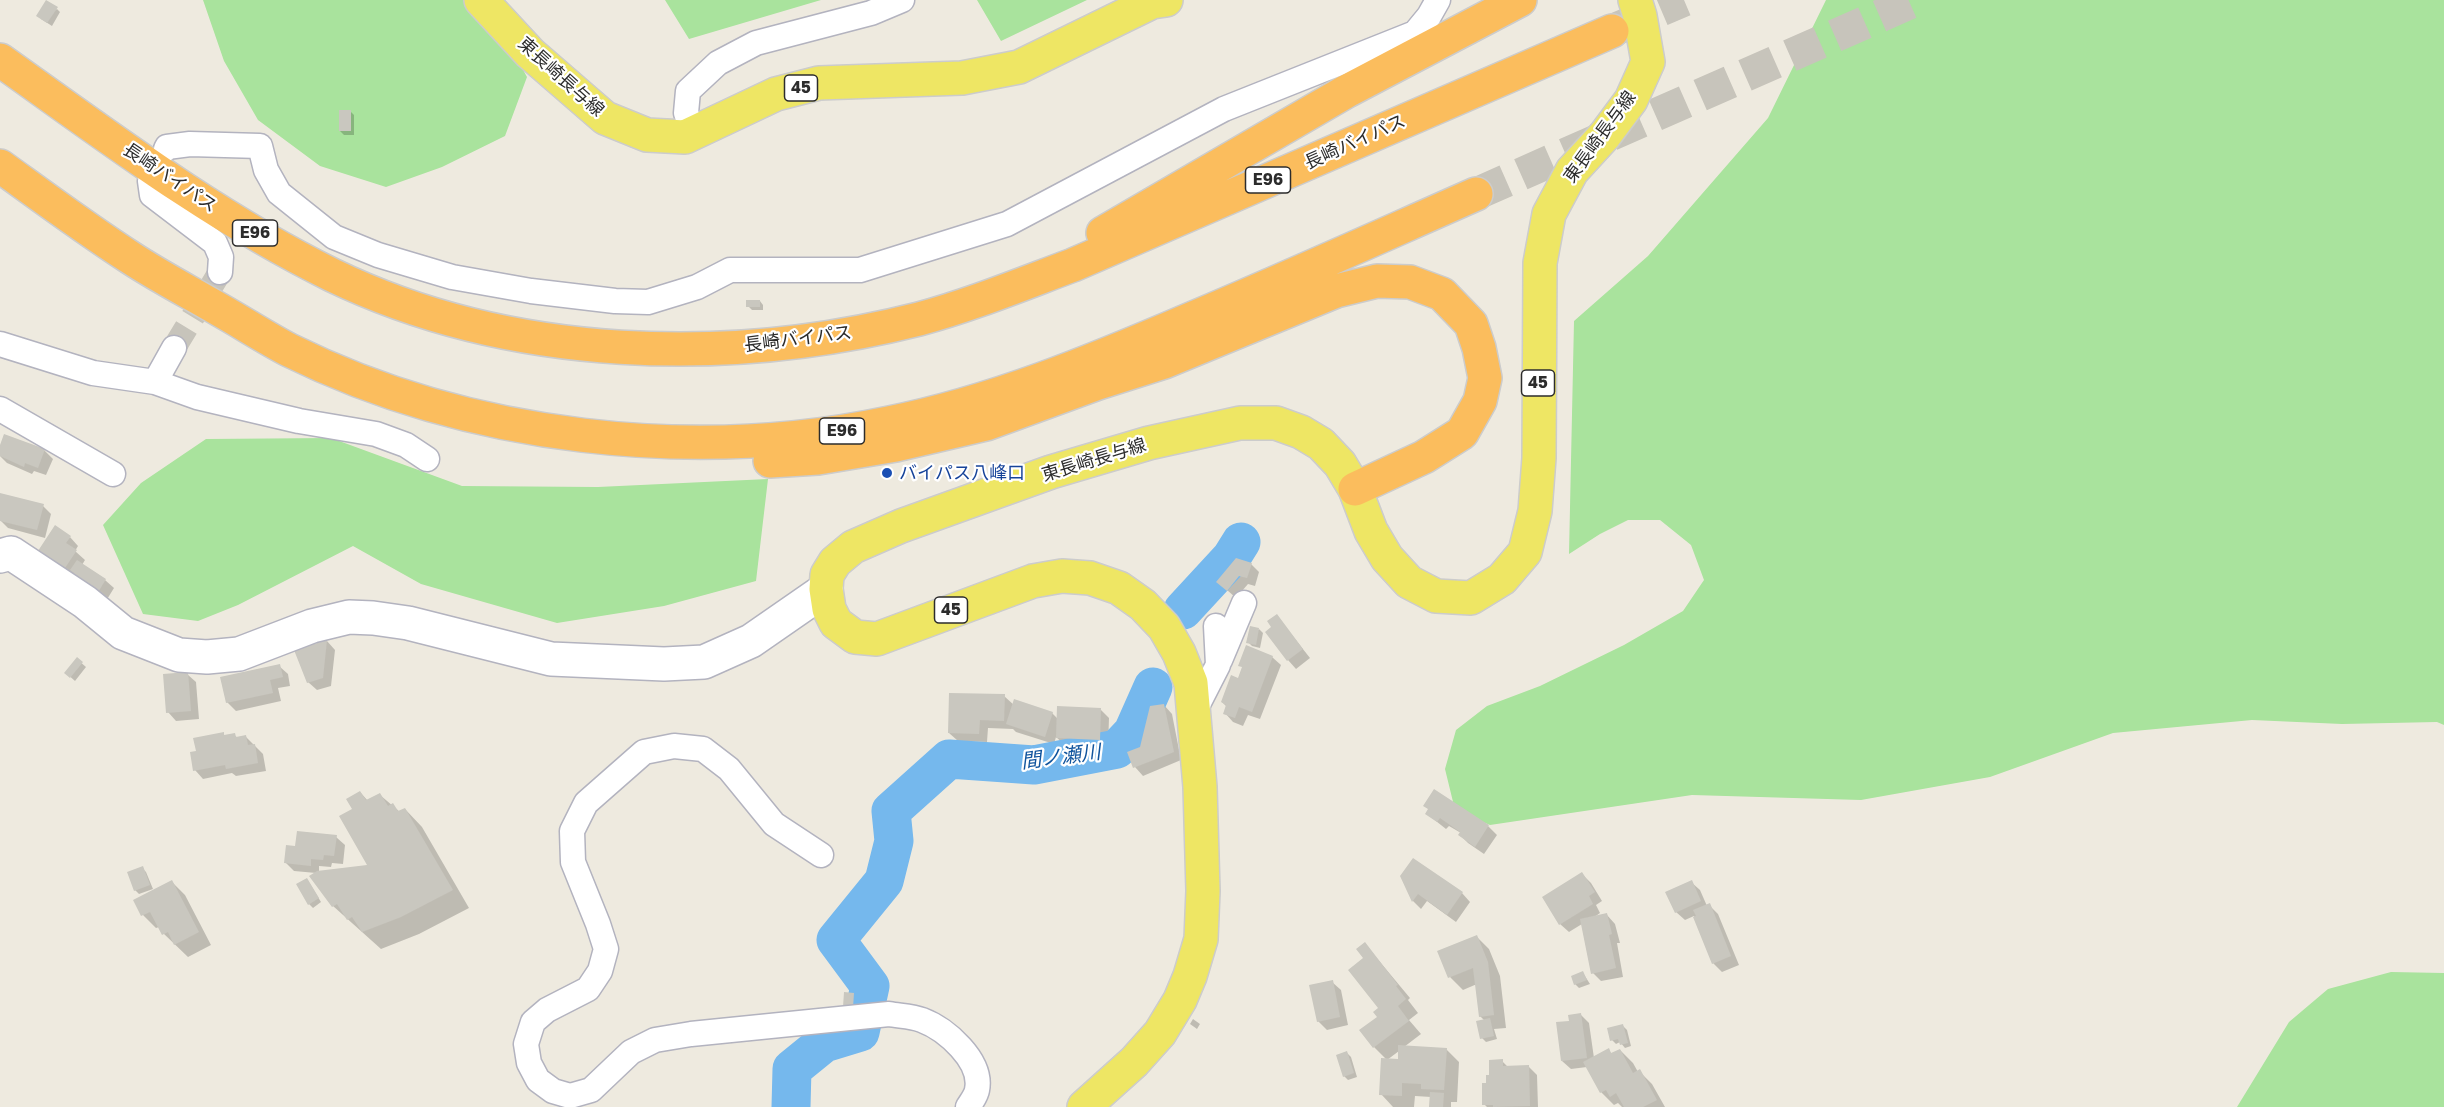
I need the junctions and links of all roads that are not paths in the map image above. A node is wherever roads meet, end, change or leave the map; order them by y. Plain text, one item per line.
1 (481, 0) edge
2 (902, 0) edge
3 (1166, 0) edge
4 (1438, 0) edge
5 (1520, 0) edge
6 (1635, 0) edge
7 (1612, 31) tunnel mouth
8 (0, 60) edge
9 (694, 134) junction
10 (166, 149) dead end
11 (0, 166) edge
12 (150, 181) dead end
13 (1476, 194) tunnel mouth
14 (220, 272) tunnel mouth
15 (1017, 286) junction
16 (1252, 293) junction
17 (0, 344) edge
18 (174, 348) tunnel mouth
19 (154, 382) junction
20 (1098, 383) junction
21 (413, 399) junction
22 (0, 410) edge
23 (427, 459) dead end
24 (113, 474) dead end
25 (1355, 489) junction
26 (4, 552) edge
27 (826, 589) junction
28 (1244, 603) dead end
29 (1216, 626) dead end
30 (1218, 665) junction
31 (1194, 712) junction
32 (821, 855) dead end
33 (968, 1107) edge
34 (1084, 1107) edge

1 - 9 main road, 東長崎長与線 / 45
2 - 9 street
3 - 9 main road, 東長崎長与線 / 45
4 - 10 street
5 - 15 highway
6 - 25 main road, 東長崎長与線 / 45
7 - 15 highway, 長崎バイパス / E96
8 - 15 highway, 長崎バイパス / E96
11 - 21 highway, E96
12 - 14 street
13 - 16 highway, E96
16 - 20 highway
16 - 21 highway, E96
17 - 19 street
18 - 19 street
19 - 23 street
20 - 21 highway
20 - 25 highway
22 - 24 street
25 - 27 main road, 東長崎長与線 / 45
26 - 27 street
27 - 31 main road, 45
28 - 30 street
29 - 30 street
30 - 31 street
31 - 34 main road, 45
32 - 33 street

